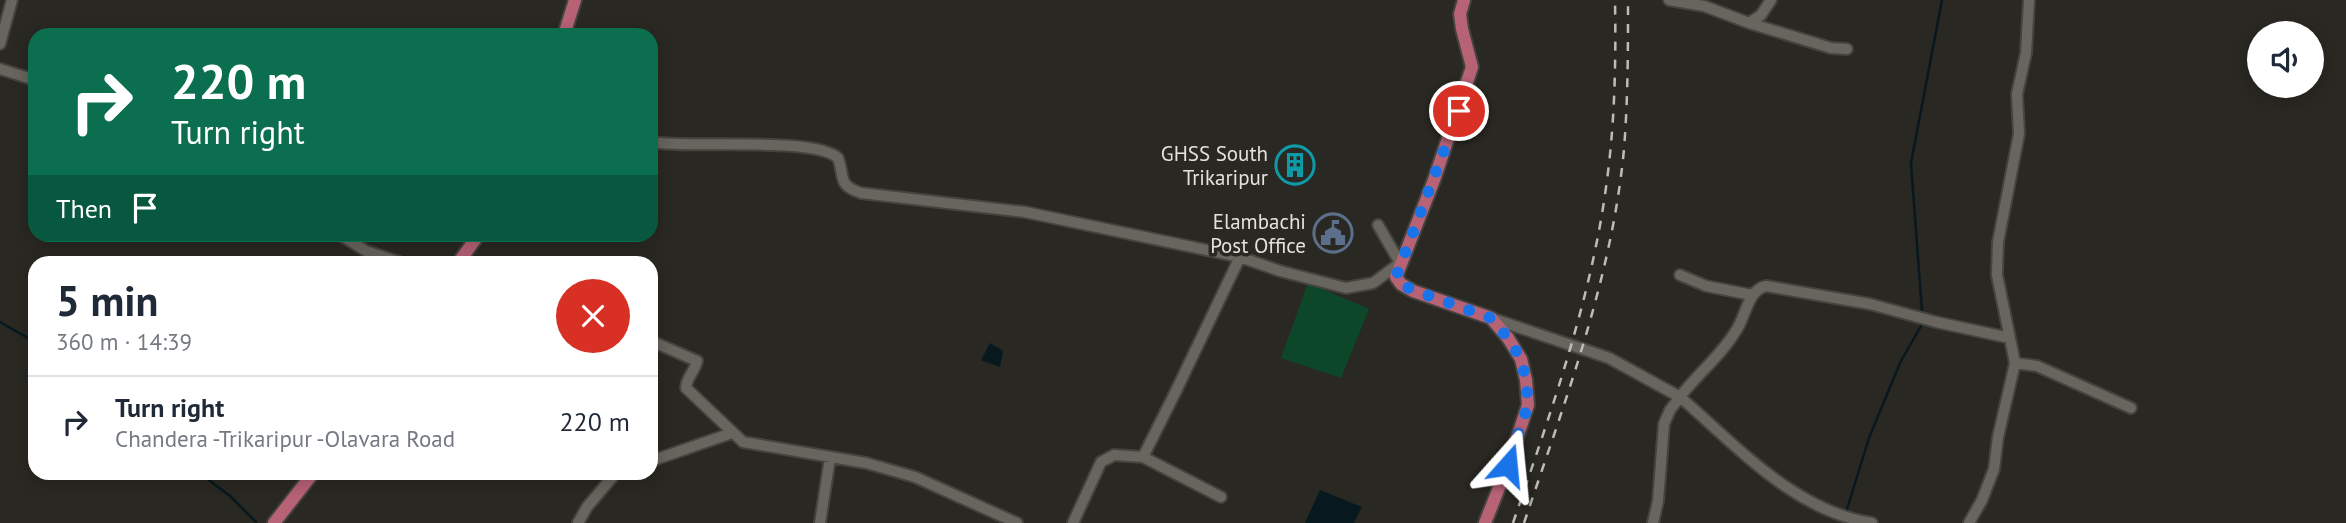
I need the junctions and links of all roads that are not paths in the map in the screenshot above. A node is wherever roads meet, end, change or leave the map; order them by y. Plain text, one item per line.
1 (12, 0) edge
2 (575, 0) edge
3 (1464, 0) edge
4 (1669, 0) edge
5 (1771, 0) edge
6 (2029, 0) edge
7 (1749, 23) junction
8 (566, 28) edge
9 (0, 44) edge
10 (1847, 49) dead end
11 (0, 69) edge
12 (28, 77) edge
13 (658, 143) edge
14 (1378, 225) dead end
15 (352, 242) edge
16 (381, 256) edge
17 (1240, 257) junction
18 (1400, 263) junction
19 (1680, 275) dead end
20 (1752, 295) junction
21 (1491, 318) junction
22 (2010, 338) junction
23 (658, 344) edge
24 (2015, 363) junction
25 (1680, 397) junction
26 (2131, 408) dead end
27 (732, 433) junction
28 (1143, 457) junction
29 (830, 458) junction
30 (658, 459) edge
31 (308, 480) edge
32 (610, 480) edge
33 (1220, 497) dead end
34 (274, 523) edge
35 (578, 523) edge
36 (820, 523) edge
37 (1017, 523) edge
38 (1073, 523) edge
39 (1485, 523) edge
40 (1653, 523) edge
41 (1872, 523) edge
42 (1969, 523) edge

1 - 9 street
2 - 8 main road
3 - 18 main road
4 - 7 street
5 - 7 street
6 - 22 street
7 - 10 street
11 - 12 street
13 - 17 street
14 - 18 street
15 - 16 street
17 - 18 street
17 - 28 street
18 - 21 main road
19 - 20 street
20 - 22 street
20 - 25 street
21 - 25 street
21 - 39 main road
22 - 24 street
23 - 27 street
24 - 26 street
24 - 42 street
25 - 40 street
25 - 41 street
27 - 29 street
27 - 30 street
28 - 33 street
28 - 38 street
29 - 36 street
29 - 37 street
31 - 34 main road
32 - 35 street

